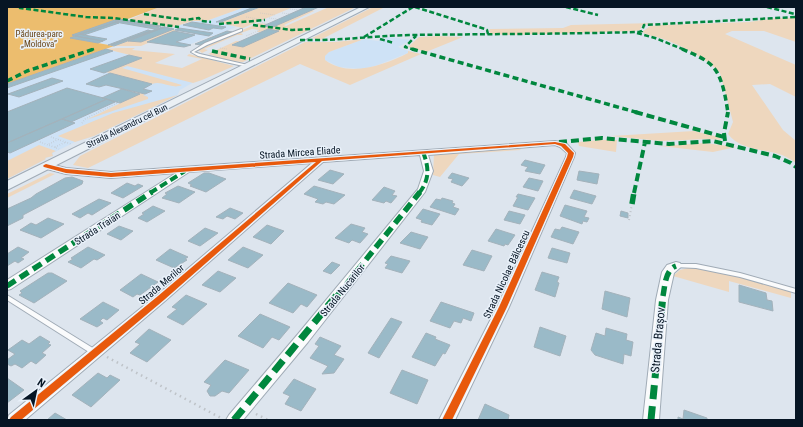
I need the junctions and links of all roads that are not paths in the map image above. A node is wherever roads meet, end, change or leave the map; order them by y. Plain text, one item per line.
1 (366, 7) edge
2 (242, 30) dead end
3 (248, 66) junction
4 (555, 143) joint
5 (423, 152) junction
6 (320, 161) junction
7 (46, 166) junction
8 (187, 170) junction
9 (7, 186) edge
10 (676, 266) joint
11 (7, 286) edge
12 (796, 292) edge
13 (7, 297) edge
14 (94, 353) junction
15 (14, 420) edge
16 (234, 420) edge
17 (447, 420) edge
18 (651, 420) edge

1 - 3 main road, Strada Alexandru cel Bun
2 - 3 lane
3 - 7 main road, Strada Alexandru cel Bun
4 - 5 street, Strada Mircea Eliade
4 - 17 street, Strada Nicolae Bălcescu
5 - 6 street, Strada Mircea Eliade
5 - 16 street, Strada Nucarilor
6 - 8 street, Strada Mircea Eliade
6 - 14 street, Strada Merilor
7 - 8 street, Strada Mircea Eliade
7 - 9 main road, Strada Alexandru cel Bun
8 - 11 street, Strada Traian
10 - 12 lane
10 - 18 street, Strada Brașov
13 - 14 lane
14 - 15 street, Strada Merilor

